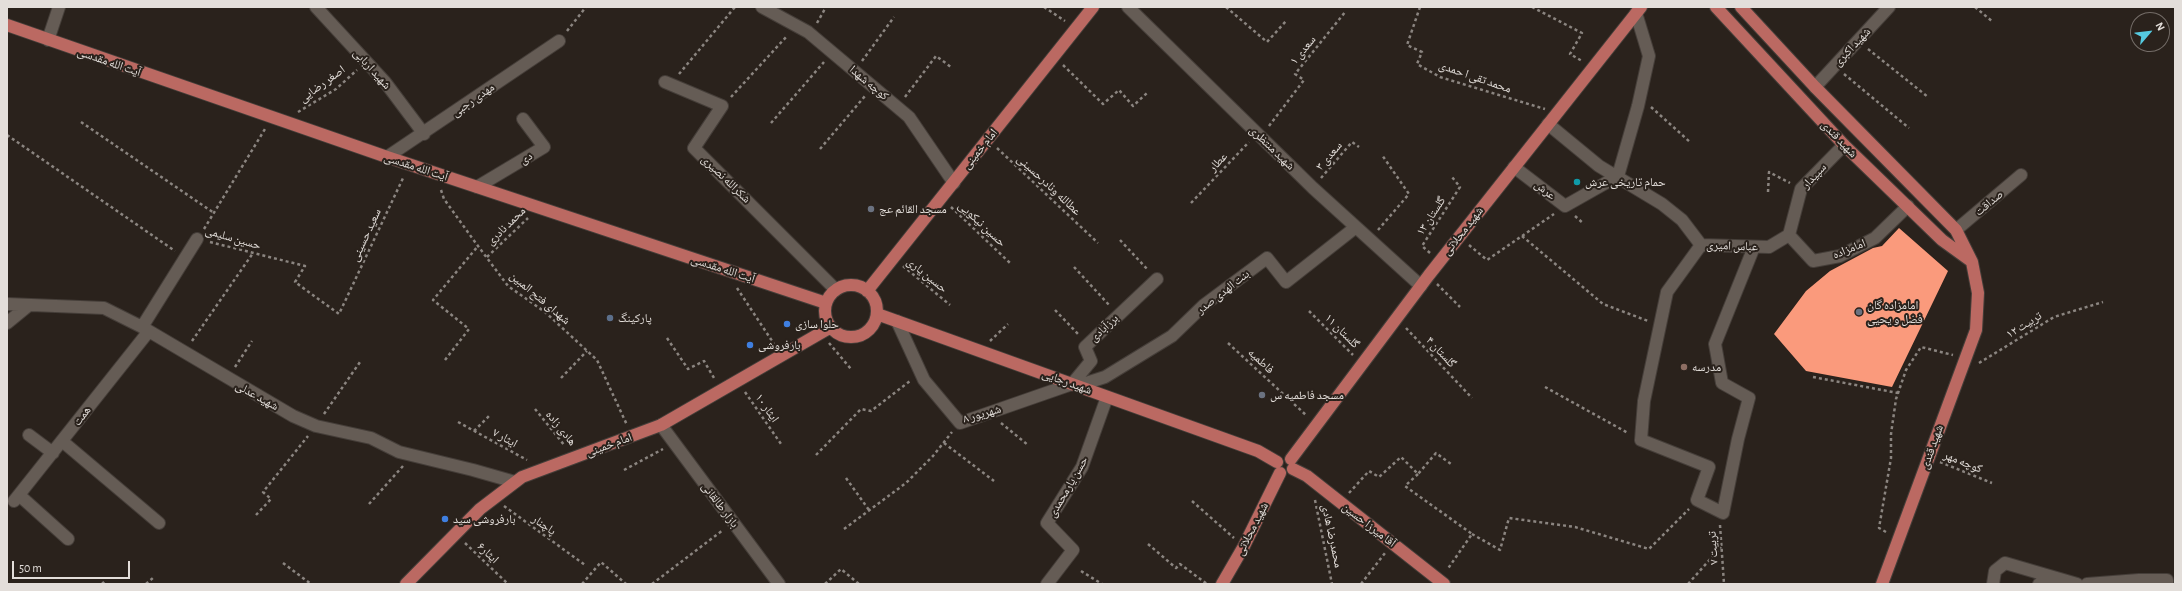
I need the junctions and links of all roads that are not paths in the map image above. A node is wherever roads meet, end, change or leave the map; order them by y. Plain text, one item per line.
1 (59, 7) edge
2 (316, 7) edge
3 (762, 7) edge
4 (1094, 7) edge
5 (1128, 7) edge
6 (1716, 7) edge
7 (1741, 7) edge
8 (1889, 7) edge
9 (1638, 10) edge
10 (7, 25) edge
11 (48, 40) junction
12 (559, 41) road end
13 (668, 83) road end
14 (1815, 87) junction
15 (523, 119) dead end
16 (1548, 124) junction
17 (424, 134) junction
18 (1844, 145) junction
19 (387, 158) junction
20 (1514, 167) junction
21 (2021, 175) dead end
22 (1618, 176) junction
23 (954, 183) junction
24 (477, 187) junction
25 (1908, 206) junction
26 (1356, 227) junction
27 (1956, 230) junction
28 (1789, 235) junction
29 (198, 239) road end
30 (1700, 245) junction
31 (1754, 247) junction
32 (1972, 262) junction
33 (1157, 279) road end
34 (1421, 286) junction
35 (836, 290) junction
36 (867, 291) junction
37 (826, 303) junction
38 (7, 304) edge
39 (29, 305) junction
40 (876, 314) junction
41 (897, 321) junction
42 (7, 323) edge
43 (145, 329) junction
44 (826, 330) junction
45 (1075, 385) junction
46 (1107, 397) junction
47 (661, 426) junction
48 (30, 435) dead end
49 (62, 441) junction
50 (53, 453) junction
51 (1292, 464) junction
52 (1278, 467) junction
53 (515, 482) junction
54 (159, 523) dead end
55 (68, 539) dead end
56 (2052, 577) junction
57 (1442, 582) edge
58 (406, 584) edge
59 (779, 584) edge
60 (1047, 584) edge
61 (1222, 584) edge
62 (1882, 584) edge
63 (1993, 584) edge
64 (2039, 584) edge
65 (2077, 584) edge
66 (2087, 584) edge
67 (2167, 584) edge

1 - 11 street
2 - 17 street, شهید اربابی
3 - 23 street, کوچه شهدا
4 - 23 main road, امام خمینی
5 - 26 street, شهید منتظری
6 - 18 main road, شهید قندی
7 - 14 main road, شهید قندی
8 - 14 street, شهید اکبری
9 - 16 main road, شهید محلاتی
9 - 22 street
10 - 11 main road, آیت الله مقدسی
11 - 19 main road, آیت الله مقدسی
12 - 17 street, مهدی رجبی
13 - 35 street, شکرالله نصیری
14 - 27 main road, شهید قندی
15 - 24 street, دی
16 - 20 main road, شهید محلاتی
16 - 22 street, عباس امیری
17 - 19 street, مهدی رجبی
18 - 25 main road, شهید قندی
18 - 28 street, سپیدار
19 - 24 main road, آیت الله مقدسی
20 - 22 street, عرش
20 - 34 main road, شهید محلاتی
21 - 27 street, صداقت
22 - 30 street, عباس امیری
23 - 36 main road, امام خمینی
24 - 37 main road, آیت الله مقدسی
25 - 28 street, امامزاده
25 - 32 main road, شهید قندی
26 - 34 street, شهید منتظری
26 - 45 street, بنت الهدی صدر
27 - 32 main road, شهید قندی
28 - 31 street, عباس امیری
29 - 43 street, همت
30 - 31 street, عباس امیری
30 - 31 street
32 - 62 main road, شهید قندی
33 - 45 street, برزآبادی
34 - 51 main road, شهید محلاتی
35 - 36 main road
35 - 37 main road
36 - 40 main road
37 - 44 main road
38 - 39 street, شهید عدلی
39 - 42 street
39 - 43 street, شهید عدلی
40 - 41 main road, شهید رجایی
40 - 44 main road
41 - 45 main road, شهید رجایی
41 - 45 street, ۸ شهریور
43 - 49 street, همت
43 - 53 street, شهید عدلی
44 - 47 main road, امام خمینی
45 - 46 main road, شهید رجایی
46 - 52 main road, شهید رجایی
46 - 60 street, حسن یارمحمدی
47 - 53 main road, امام خمینی
47 - 59 street, بازار طالقانی
48 - 50 street
49 - 50 street, همت
49 - 54 street
50 - 55 street, همت
51 - 52 main road
51 - 57 main road, آقا میرزا حسین
52 - 61 main road, شهید محلاتی
53 - 58 main road, امام خمینی
56 - 63 street
56 - 64 street
56 - 65 street
66 - 67 street

